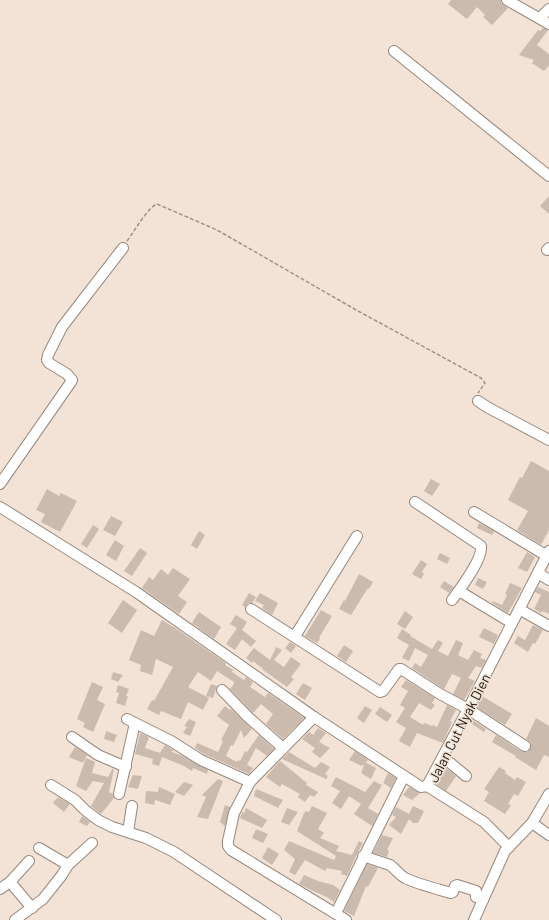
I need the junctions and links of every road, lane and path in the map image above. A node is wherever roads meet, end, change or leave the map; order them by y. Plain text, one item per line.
1 (507, 0) edge
2 (549, 9) edge
3 (545, 21) edge
4 (394, 51) dead end
5 (549, 176) edge
6 (123, 248) joint
7 (478, 401) joint
8 (549, 440) edge
9 (0, 484) edge
10 (415, 502) dead end
11 (0, 507) edge
12 (474, 512) dead end
13 (357, 536) dead end
14 (548, 554) edge
15 (538, 573) junction
16 (549, 580) edge
17 (459, 590) junction
18 (452, 600) dead end
19 (251, 609) dead end
20 (520, 609) junction
21 (512, 623) junction
22 (549, 626) edge
23 (295, 636) junction
24 (222, 690) dead end
25 (468, 709) junction
26 (314, 717) junction
27 (72, 737) dead end
28 (525, 746) dead end
29 (283, 748) junction
30 (442, 757) junction
31 (126, 767) junction
32 (404, 776) junction
33 (466, 776) dead end
34 (250, 782) junction
35 (51, 785) dead end
36 (427, 786) junction
37 (119, 794) dead end
38 (549, 794) edge
39 (132, 806) dead end
40 (532, 823) junction
41 (128, 832) junction
42 (549, 835) edge
43 (92, 844) dead end
44 (509, 846) junction
45 (39, 848) dead end
46 (363, 856) junction
47 (29, 861) dead end
48 (68, 865) junction
49 (10, 882) junction
50 (0, 889) edge
51 (483, 900) junction
52 (32, 908) junction
53 (336, 913) junction
54 (476, 919) edge
55 (15, 920) edge
56 (276, 920) edge
57 (346, 920) edge

1 - 3 street
2 - 3 street
4 - 5 street
6 - 7 path
6 - 9 street
7 - 8 street
10 - 17 street
11 - 26 street
12 - 14 street
13 - 23 street
14 - 15 street, Jalan Cut Nyak Dien
15 - 16 street
15 - 20 street, Jalan Cut Nyak Dien
17 - 18 street
17 - 21 street
19 - 23 street
20 - 21 street, Jalan Cut Nyak Dien
20 - 22 street
21 - 25 street, Jalan Cut Nyak Dien
23 - 25 street
24 - 29 street
25 - 28 street
25 - 30 street, Jalan Cut Nyak Dien
26 - 29 street
26 - 32 street
27 - 31 street
29 - 34 street
30 - 33 street
30 - 36 street, Jalan Cut Nyak Dien
31 - 34 street
31 - 37 street
32 - 36 street
32 - 46 street
34 - 53 street
35 - 41 street
36 - 44 street, Jalan Cut Nyak Dien
38 - 40 street
39 - 41 street
40 - 42 street
40 - 44 street
41 - 56 street
43 - 48 street
44 - 51 street
45 - 48 street
46 - 51 street
46 - 53 street
47 - 49 street
48 - 52 street
49 - 50 street
49 - 52 street
51 - 54 street
52 - 55 street
53 - 57 street

